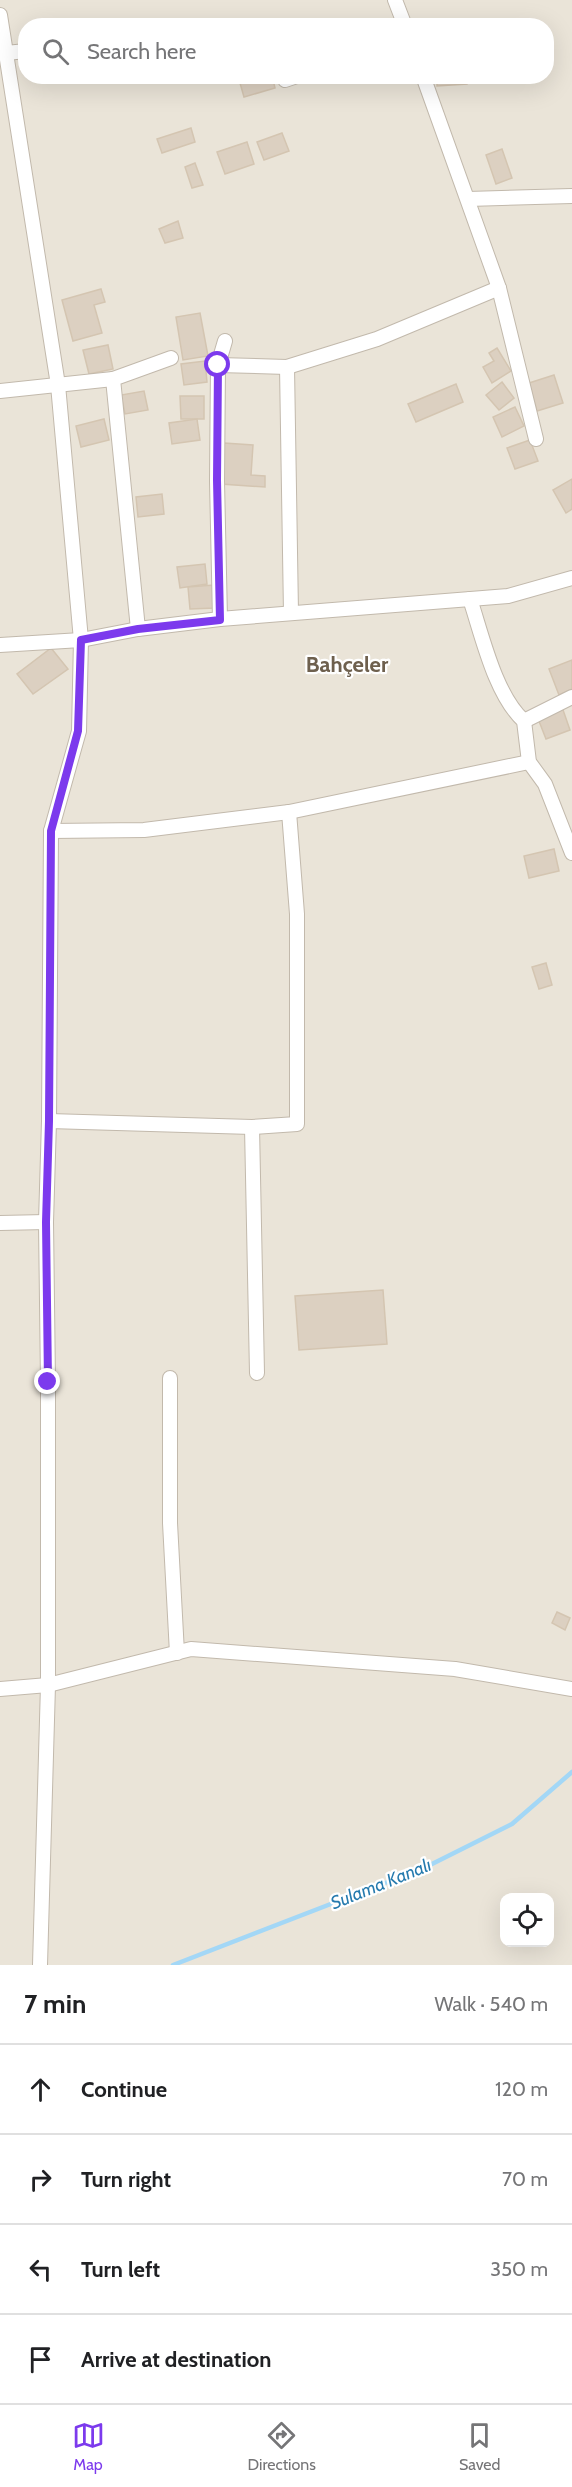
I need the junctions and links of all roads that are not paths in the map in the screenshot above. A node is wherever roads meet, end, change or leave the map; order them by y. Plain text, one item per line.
1 (395, 0) edge
2 (0, 15) edge
3 (402, 18) edge
4 (18, 52) edge
5 (6, 53) junction
6 (426, 84) edge
7 (572, 196) edge
8 (468, 199) junction
9 (499, 288) junction
10 (225, 341) dead end
11 (171, 358) dead end
12 (218, 365) junction
13 (287, 367) junction
14 (112, 379) junction
15 (58, 385) junction
16 (0, 391) edge
17 (536, 439) dead end
18 (572, 578) edge
19 (470, 599) junction
20 (291, 613) junction
21 (220, 620) junction
22 (138, 629) junction
23 (81, 640) junction
24 (0, 645) edge
25 (572, 697) edge
26 (524, 721) junction
27 (529, 762) junction
28 (289, 812) junction
29 (51, 831) junction
30 (572, 853) edge
31 (49, 1121) junction
32 (252, 1127) junction
33 (46, 1222) junction
34 (0, 1223) edge
35 (257, 1373) dead end
36 (170, 1378) dead end
37 (177, 1653) junction
38 (48, 1685) junction
39 (571, 1687) edge
40 (0, 1689) edge
41 (40, 1965) edge

1 - 3 street
2 - 5 street
4 - 5 street
5 - 15 street
6 - 8 street
7 - 8 street
8 - 9 street
9 - 13 street
9 - 17 street
10 - 12 street
11 - 14 street
12 - 13 street
12 - 21 street
13 - 20 street
14 - 15 street
14 - 22 street
15 - 16 street
15 - 23 street
18 - 19 street
19 - 20 street
19 - 26 street
20 - 21 street
21 - 22 street
22 - 23 street
23 - 24 street
23 - 29 street
25 - 26 street
26 - 27 street
27 - 28 street
27 - 30 street
28 - 29 street
28 - 32 street
29 - 31 street
31 - 32 street
31 - 33 street
32 - 35 street
33 - 34 street
33 - 38 street
36 - 37 street
37 - 38 street
37 - 39 street
38 - 40 street
38 - 41 street

